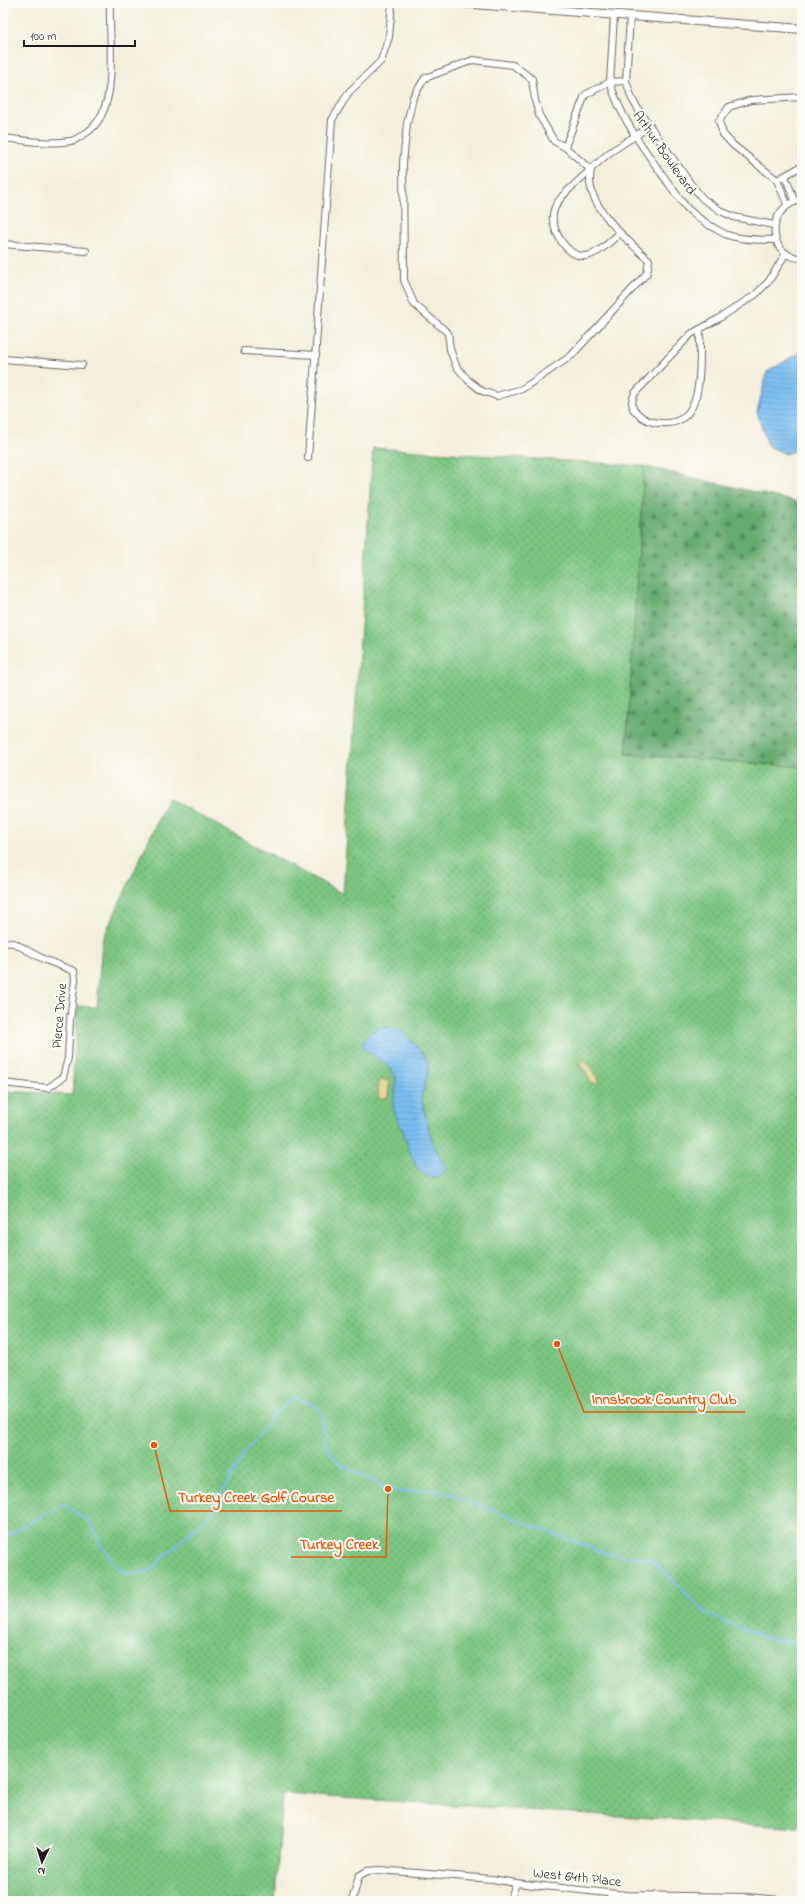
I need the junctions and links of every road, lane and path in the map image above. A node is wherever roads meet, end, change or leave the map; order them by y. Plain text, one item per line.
1 (110, 3) edge
2 (392, 3) edge
3 (461, 3) edge
4 (614, 16) junction
5 (630, 17) junction
6 (802, 29) edge
7 (626, 81) junction
8 (610, 82) junction
9 (802, 97) edge
10 (650, 126) junction
11 (636, 136) junction
12 (3, 138) edge
13 (565, 147) junction
14 (802, 166) edge
15 (591, 170) junction
16 (786, 176) junction
17 (777, 180) junction
18 (799, 200) edge
19 (787, 204) junction
20 (774, 225) junction
21 (620, 233) junction
22 (776, 240) junction
23 (3, 244) edge
24 (86, 251) dead end
25 (786, 253) junction
26 (802, 258) edge
27 (700, 329) junction
28 (244, 351) dead end
29 (316, 355) junction
30 (3, 359) edge
31 (82, 365) dead end
32 (308, 458) dead end
33 (3, 942) edge
34 (3, 1083) edge
35 (516, 1883) junction
36 (660, 1898) edge
37 (352, 1901) edge
38 (510, 1901) edge
39 (794, 1901) edge

1 - 12 street
2 - 29 street
3 - 4 street
4 - 5 street
4 - 8 street, Arthur Boulevard
5 - 6 street
5 - 7 street, Arthur Boulevard
7 - 8 street
7 - 10 street, Arthur Boulevard
8 - 11 street, Arthur Boulevard
8 - 13 street
9 - 17 street
10 - 11 street
10 - 20 street, Arthur Boulevard
11 - 15 street
11 - 22 street, Arthur Boulevard
13 - 15 street
13 - 21 street
14 - 16 street
15 - 21 street
15 - 21 street
16 - 17 street
16 - 18 street
17 - 19 street
18 - 19 street
19 - 20 street
20 - 22 street
22 - 25 street
23 - 24 street
25 - 26 street
25 - 27 street
27 - 27 street
28 - 29 street
29 - 32 street
30 - 31 street
33 - 34 street, Pierce Drive
35 - 36 street, West 64th Place
35 - 37 street, West 64th Place
35 - 38 street
36 - 39 street, West 64th Place

